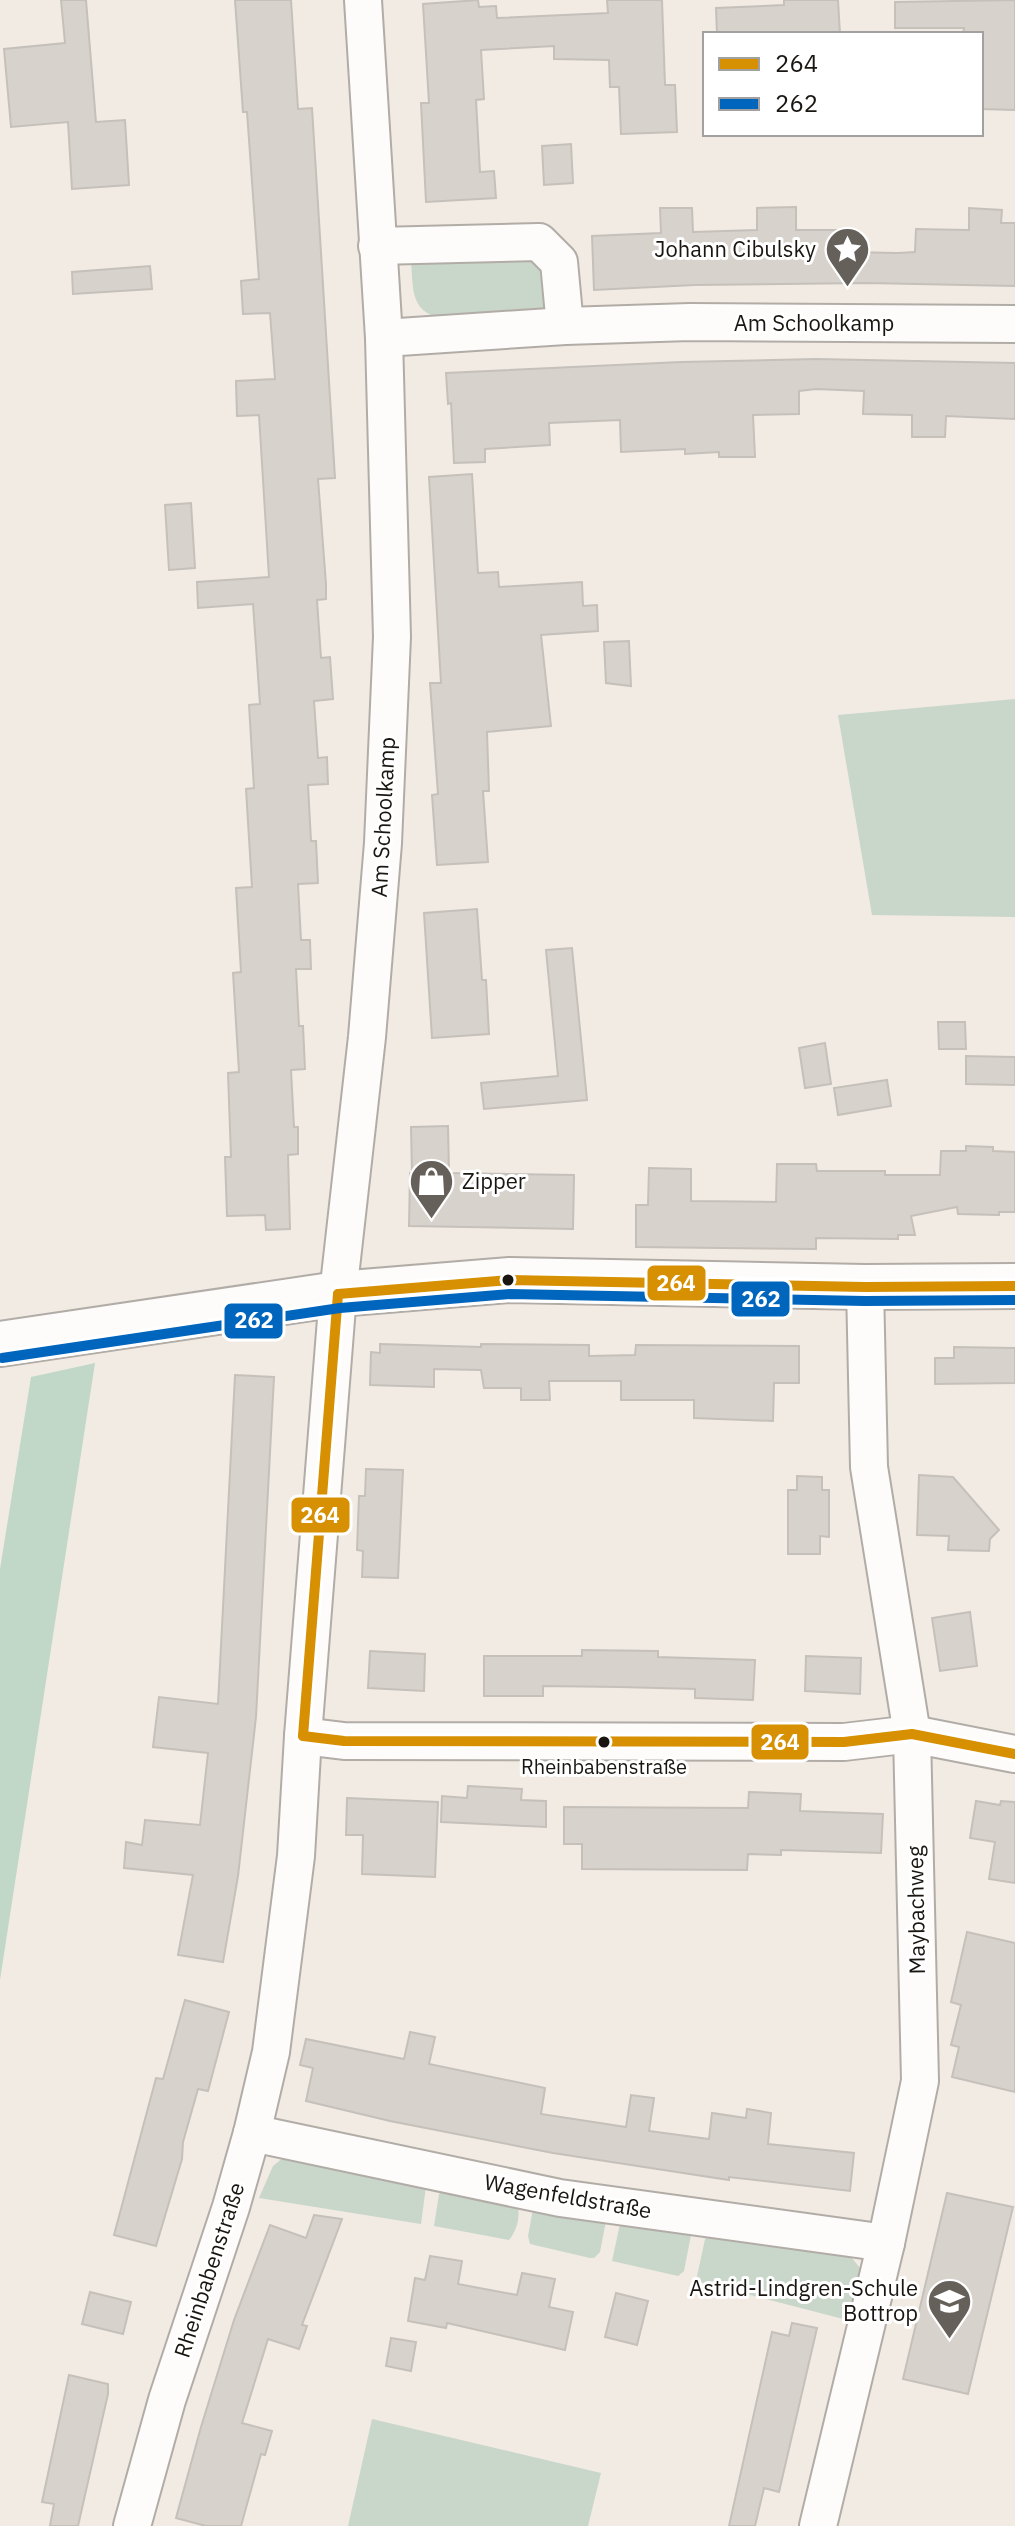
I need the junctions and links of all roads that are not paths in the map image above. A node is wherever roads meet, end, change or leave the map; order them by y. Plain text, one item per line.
1 (363, 0) edge
2 (377, 246) junction
3 (1015, 324) edge
4 (565, 326) junction
5 (384, 338) junction
6 (1015, 1286) edge
7 (865, 1287) junction
8 (338, 1294) junction
9 (0, 1344) edge
10 (912, 1734) junction
11 (303, 1736) junction
12 (1015, 1754) edge
13 (252, 2133) junction
14 (886, 2243) junction
15 (132, 2526) edge
16 (818, 2526) edge

1 - 2 street, Am Schoolkamp
2 - 4 street
2 - 5 street, Am Schoolkamp
3 - 4 street, Am Schoolkamp
4 - 5 street, Am Schoolkamp
5 - 8 street, Am Schoolkamp
6 - 7 main road
7 - 8 main road
7 - 10 street, Maybachweg
8 - 9 main road
8 - 11 street, Rheinbabenstraße
10 - 11 street
10 - 12 street
10 - 14 street, Maybachweg
11 - 13 street, Rheinbabenstraße
13 - 14 street, Wagenfeldstraße
13 - 15 street, Rheinbabenstraße
14 - 16 street, Maybachweg

